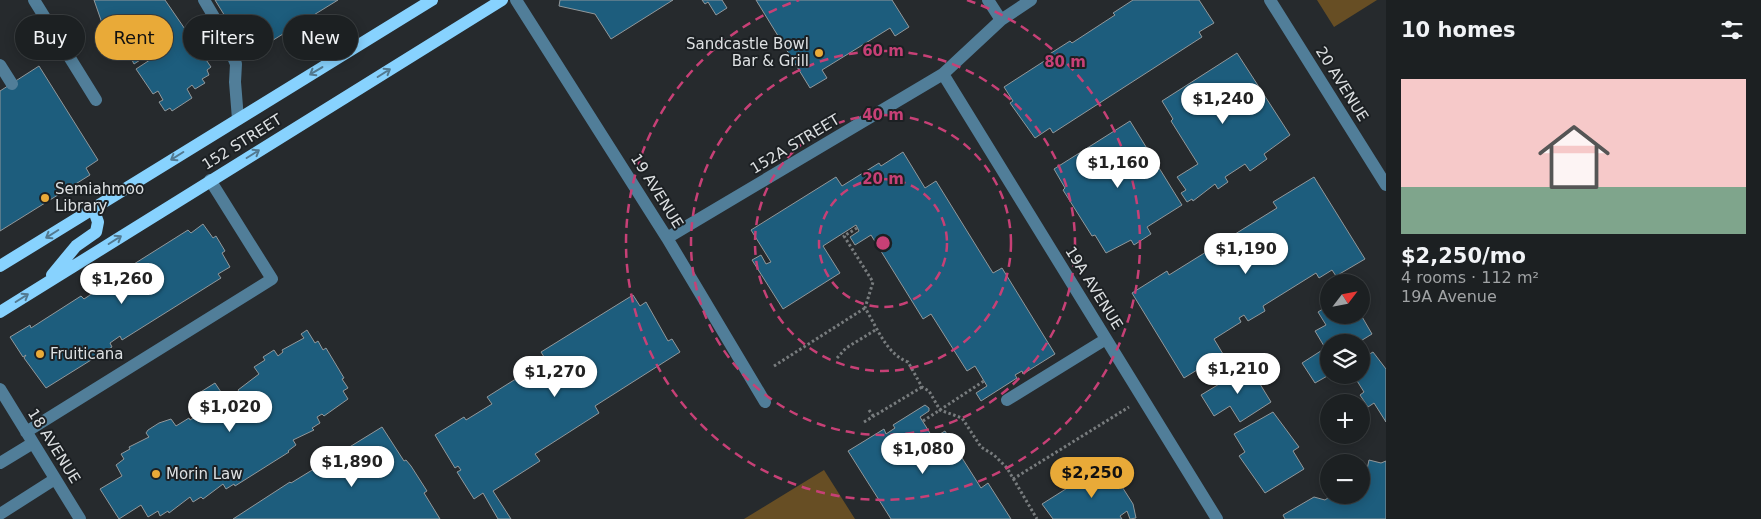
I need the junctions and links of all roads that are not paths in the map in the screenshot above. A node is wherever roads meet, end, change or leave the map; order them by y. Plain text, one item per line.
1 (34, 0) edge
2 (204, 0) edge
3 (432, 0) edge
4 (502, 0) edge
5 (516, 0) edge
6 (988, 0) edge
7 (1031, 0) edge
8 (1270, 0) edge
9 (1001, 20) junction
10 (0, 65) edge
11 (943, 74) junction
12 (12, 84) dead end
13 (96, 100) dead end
14 (238, 119) junction
15 (210, 180) junction
16 (1386, 185) edge
17 (93, 208) junction
18 (667, 238) junction
19 (0, 266) edge
20 (44, 284) junction
21 (0, 312) edge
22 (1106, 339) junction
23 (0, 389) edge
24 (1007, 400) dead end
25 (765, 402) dead end
26 (26, 432) junction
27 (33, 443) junction
28 (0, 463) edge
29 (55, 479) junction
30 (0, 514) edge
31 (80, 519) edge
32 (1217, 519) edge

1 - 13 street
2 - 14 street
3 -> 14 main road, 152 STREET
15 -> 4 main road, 152 STREET
5 - 18 street, 19 AVENUE
6 - 9 street
7 - 9 street, 152A STREET
8 - 16 street, 20 AVENUE
9 - 11 street, 152A STREET
10 - 12 street
11 - 18 street, 152A STREET
11 - 22 street, 19A AVENUE
14 -> 17 main road, 152 STREET
20 -> 15 main road, 152 STREET
15 - 26 street
17 -> 19 main road, 152 STREET
17 - 20 main road
18 - 25 street, 19 AVENUE
21 -> 20 main road, 152 STREET
22 - 24 street
22 - 32 street, 19A AVENUE
23 - 26 street, 18 AVENUE
26 - 27 street, 18 AVENUE
27 - 28 street
27 - 29 street, 18 AVENUE
29 - 30 street
29 - 31 street, 18 AVENUE

